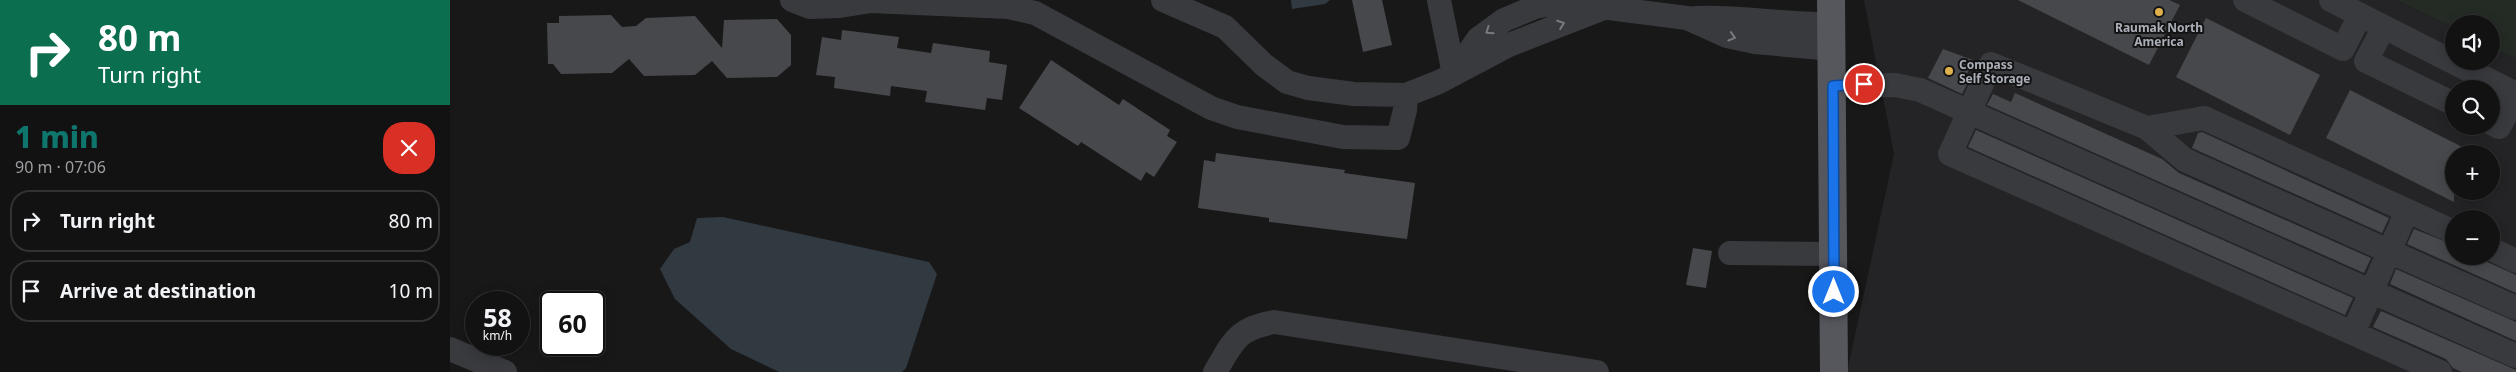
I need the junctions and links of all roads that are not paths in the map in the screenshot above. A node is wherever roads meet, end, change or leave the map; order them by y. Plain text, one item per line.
1 (792, 0) edge
2 (1163, 0) edge
3 (1439, 0) edge
4 (2245, 0) edge
5 (2331, 0) edge
6 (1601, 9) junction
7 (1517, 15) junction
8 (2360, 15) junction
9 (1832, 24) edge
10 (2384, 27) junction
11 (1529, 37) junction
12 (1454, 74) junction
13 (1833, 86) junction
14 (1406, 95) junction
15 (2516, 95) edge
16 (2445, 100) edge
17 (1969, 113) junction
18 (2500, 125) edge
19 (2147, 128) junction
20 (2407, 211) junction
21 (2445, 228) edge
22 (2389, 251) junction
23 (1730, 253) dead end
24 (1834, 254) junction
25 (2500, 254) edge
26 (2516, 261) edge
27 (2372, 292) junction
28 (2516, 308) edge
29 (2353, 333) junction
30 (450, 349) edge
31 (2516, 356) edge
32 (505, 372) edge
33 (1215, 372) edge
34 (1597, 372) edge
35 (1834, 372) edge
36 (2440, 372) edge

1 - 14 lane
2 - 14 lane
3 - 12 lane
4 - 8 lane
5 - 8 lane
6 - 7 lane
6 - 9 lane
11 -> 6 lane
7 - 11 lane
7 -> 12 lane
8 - 10 lane
9 - 13 main road
10 - 15 lane
10 - 16 lane
11 - 12 lane
12 - 14 lane
13 - 17 lane
13 - 24 main road
15 - 18 lane
17 - 19 lane
17 - 27 lane
17 - 29 lane
19 - 20 lane
19 - 22 lane
20 - 21 lane
20 - 22 lane
22 - 27 lane
22 - 28 lane
23 - 24 lane
24 - 35 main road
25 - 26 lane
27 - 29 lane
27 - 31 lane
29 - 36 lane
30 - 32 lane
33 - 34 lane

